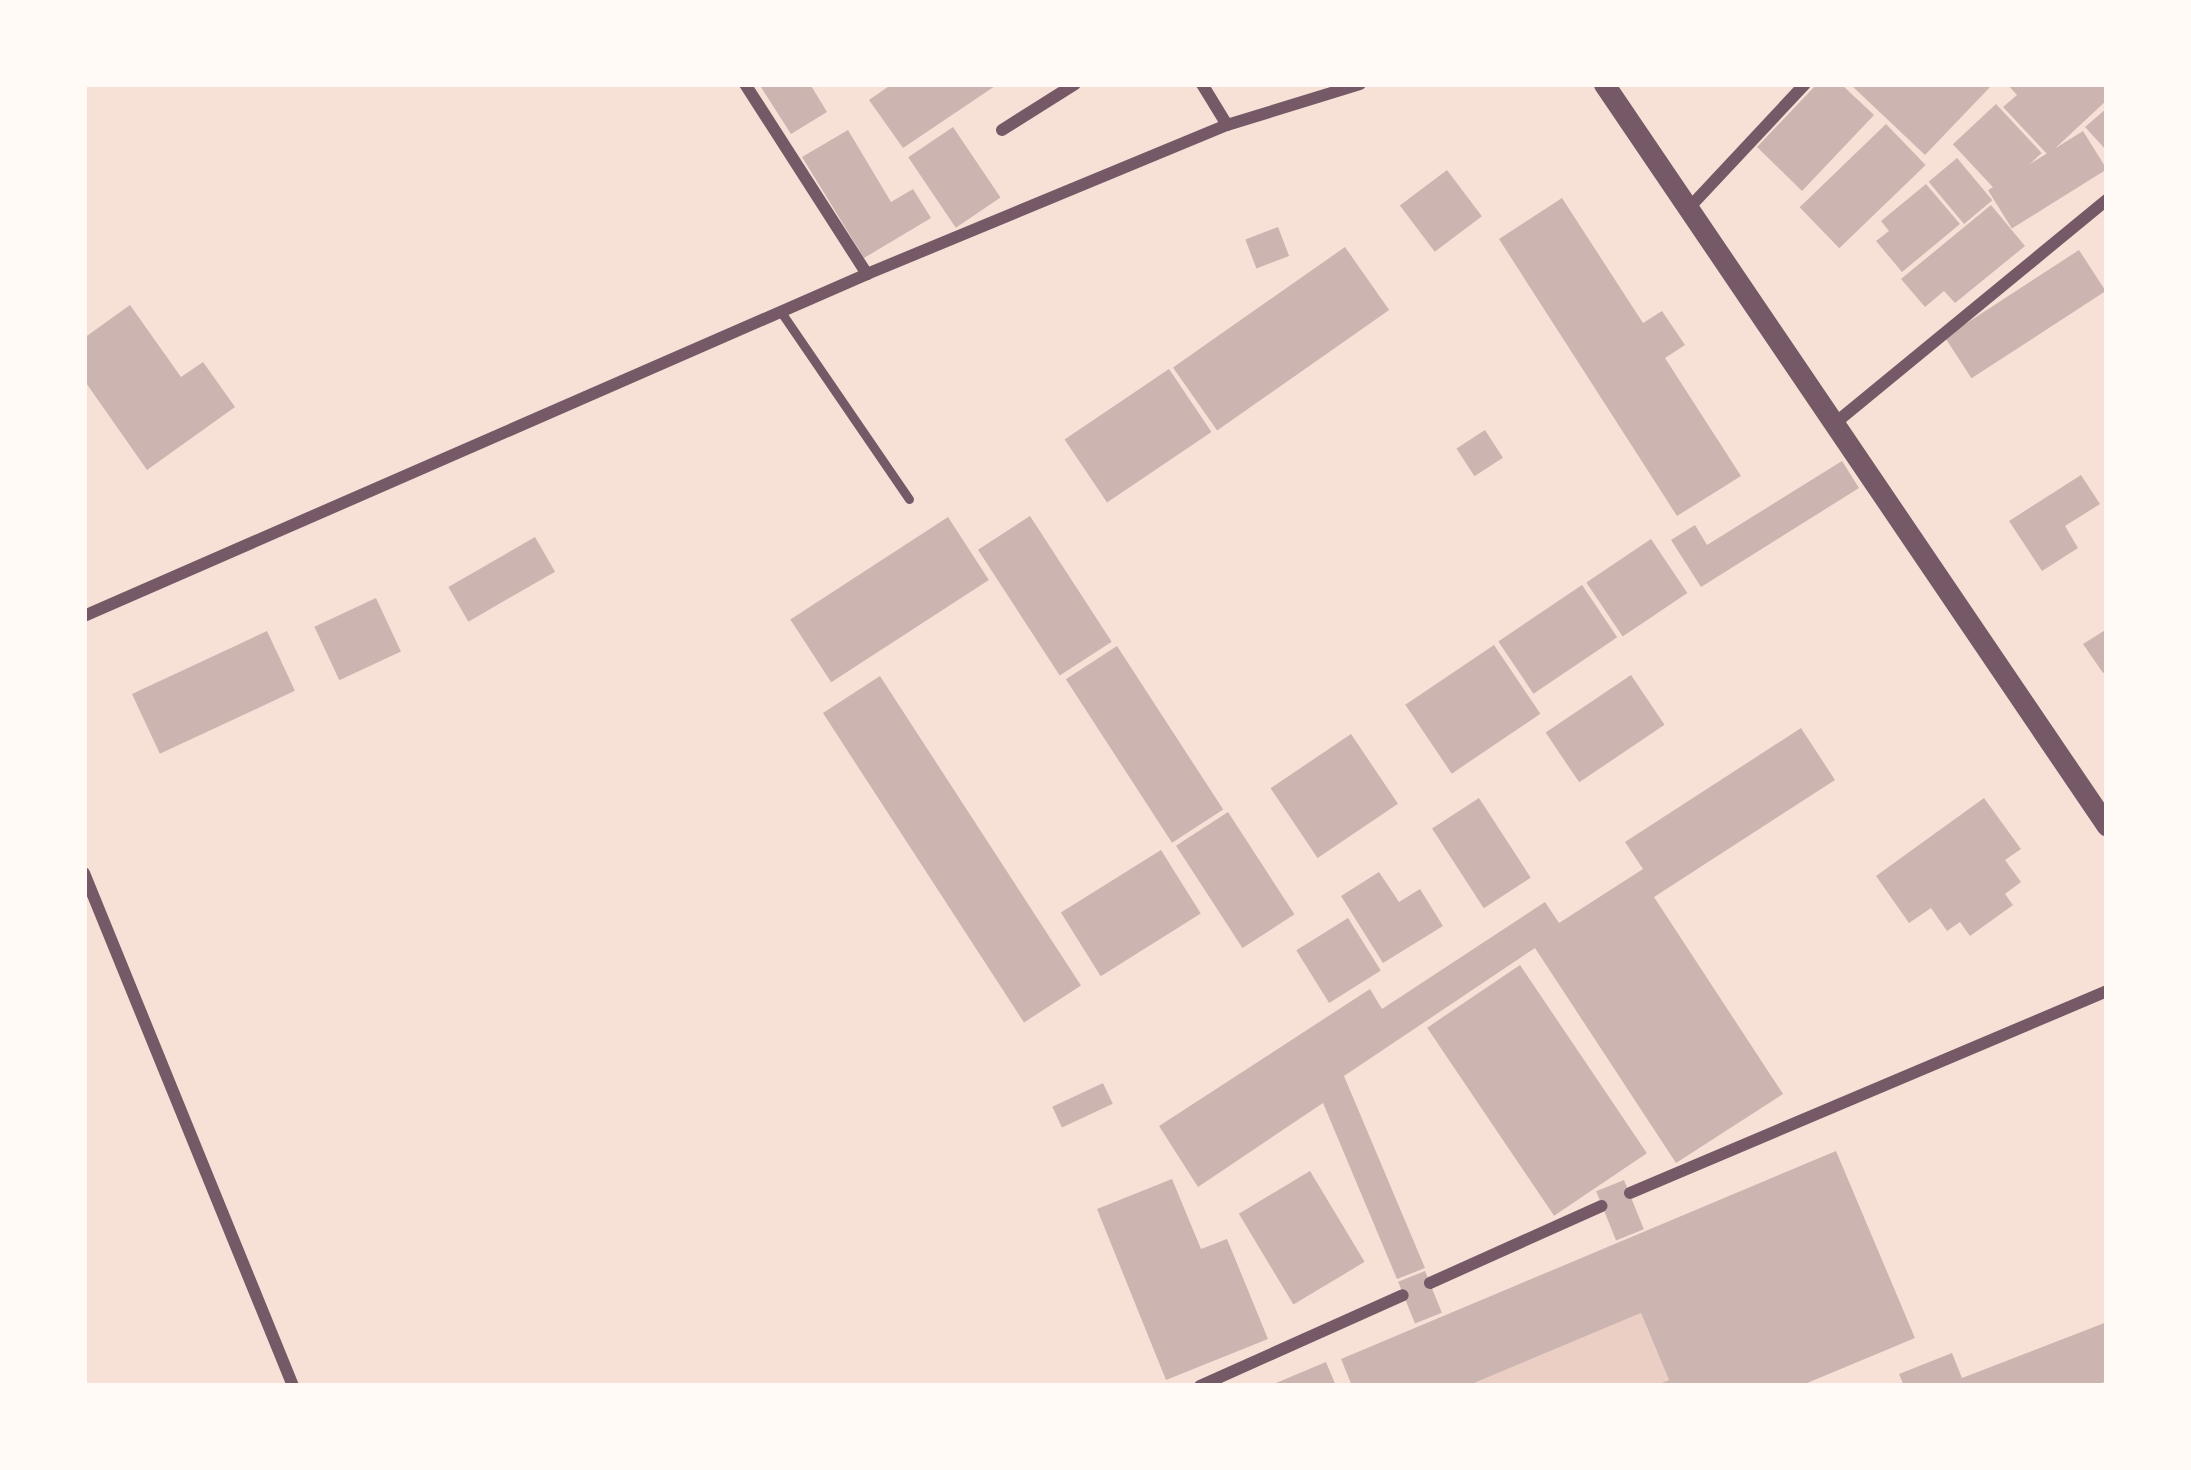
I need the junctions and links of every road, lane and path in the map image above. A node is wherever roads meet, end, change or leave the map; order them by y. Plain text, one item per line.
1 (745, 84) edge
2 (1076, 84) edge
3 (1202, 84) edge
4 (1360, 84) edge
5 (1604, 84) edge
6 (1805, 84) edge
7 (1227, 124) junction
8 (1002, 130) dead end
9 (2107, 200) edge
10 (1687, 210) junction
11 (867, 274) junction
12 (783, 315) junction
13 (1833, 425) junction
14 (909, 499) dead end
15 (84, 616) edge
16 (2107, 826) edge
17 (84, 873) edge
18 (2107, 991) edge
19 (1630, 1193) dead end
20 (1601, 1206) dead end
21 (1430, 1283) dead end
22 (1403, 1295) dead end
23 (293, 1386) edge
24 (1200, 1386) edge

1 - 11 street
2 - 8 street
3 - 7 street
4 - 7 street
5 - 10 street
6 - 10 street
7 - 11 street
9 - 13 street
10 - 13 street
11 - 12 street
12 - 14 lane
12 - 15 street
13 - 16 street
17 - 23 street
18 - 19 street
20 - 21 street
22 - 24 street

